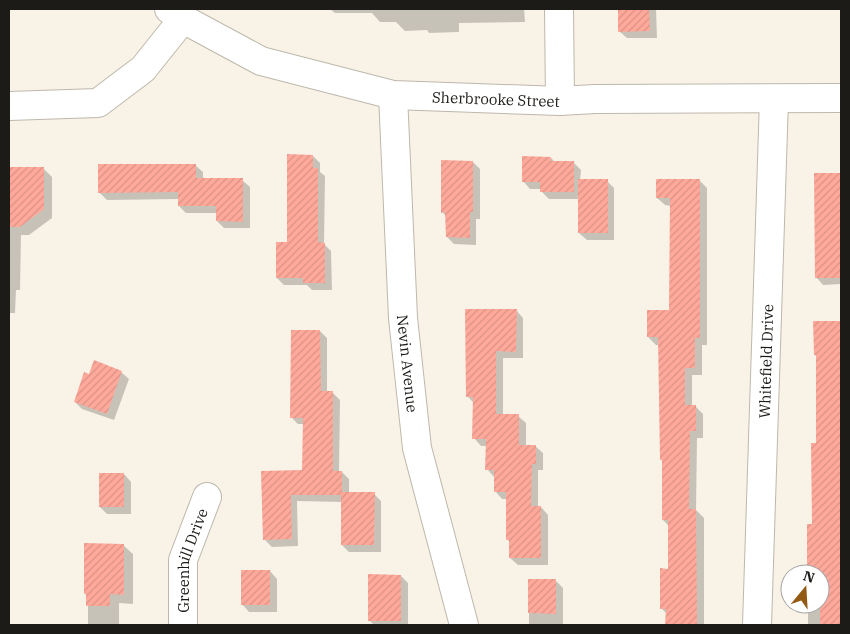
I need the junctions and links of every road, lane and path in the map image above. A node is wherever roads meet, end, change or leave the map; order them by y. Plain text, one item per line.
1 (559, 9) edge
2 (176, 14) edge
3 (393, 95) junction
4 (841, 98) edge
5 (774, 99) junction
6 (560, 101) junction
7 (9, 106) edge
8 (207, 497) dead end
9 (183, 625) edge
10 (464, 625) edge
11 (758, 625) edge

1 - 6 street
2 - 3 street, Sherbrooke Street
2 - 7 street
3 - 6 street, Sherbrooke Street
3 - 10 street, Nevin Avenue
4 - 5 street, Sherbrooke Street
5 - 6 street, Sherbrooke Street
5 - 11 street, Whitefield Drive
8 - 9 street, Greenhill Drive

